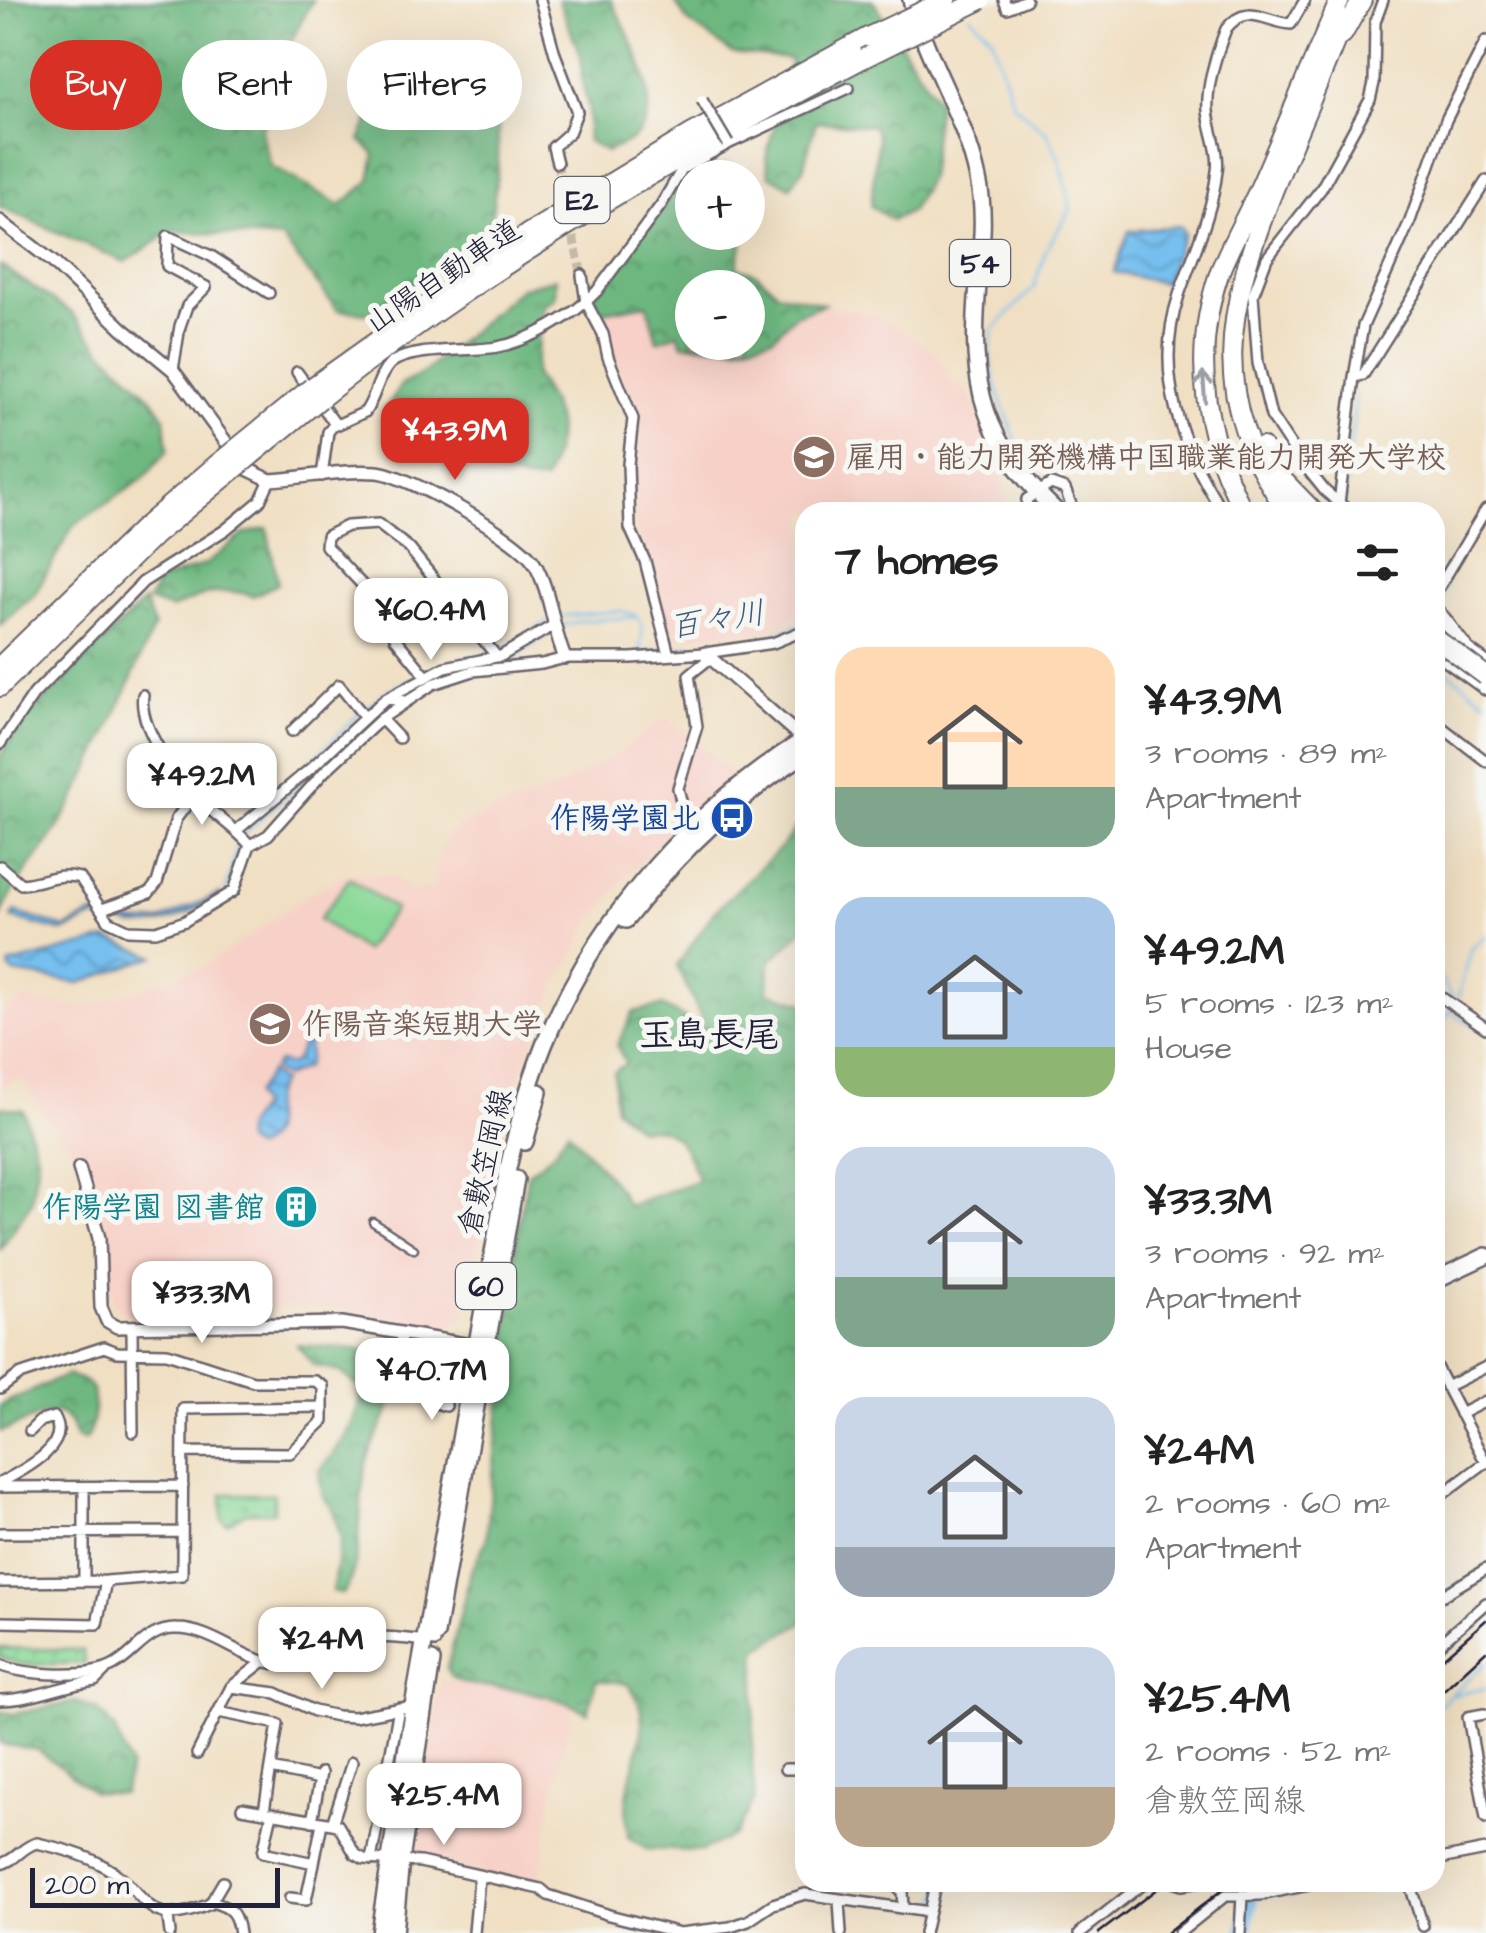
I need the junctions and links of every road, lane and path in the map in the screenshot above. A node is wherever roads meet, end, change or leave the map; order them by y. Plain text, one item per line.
1 (540, 0) edge
2 (910, 0) edge
3 (946, 0) edge
4 (981, 0) edge
5 (1004, 0) edge
6 (1026, 0) edge
7 (1305, 0) edge
8 (1331, 0) edge
9 (1340, 0) edge
10 (1351, 0) edge
11 (1362, 0) edge
12 (1383, 0) edge
13 (1486, 42) edge
14 (1322, 56) junction
15 (849, 88) dead end
16 (702, 100) dead end
17 (728, 144) junction
18 (557, 163) tunnel mouth
19 (1486, 181) edge
20 (1258, 193) junction
21 (0, 221) edge
22 (582, 275) tunnel mouth
23 (269, 292) dead end
24 (586, 302) junction
25 (1232, 341) junction
26 (173, 370) junction
27 (297, 372) dead end
28 (1354, 377) junction
29 (316, 393) junction
30 (336, 425) junction
31 (220, 471) junction
32 (322, 476) junction
33 (270, 480) junction
34 (1036, 492) junction
35 (1027, 502) edge
36 (1046, 502) edge
37 (1069, 502) edge
38 (1217, 502) edge
39 (1240, 502) edge
40 (1276, 502) edge
41 (1280, 502) edge
42 (1304, 502) edge
43 (1337, 502) edge
44 (1344, 502) edge
45 (1486, 509) edge
46 (1445, 578) edge
47 (555, 628) junction
48 (795, 634) edge
49 (1445, 637) edge
50 (1445, 640) edge
51 (1445, 642) edge
52 (1462, 647) joint
53 (669, 653) junction
54 (707, 656) junction
55 (566, 658) junction
56 (499, 659) junction
57 (1486, 665) edge
58 (0, 666) edge
59 (1445, 666) edge
60 (424, 674) junction
61 (1486, 676) edge
62 (0, 687) edge
63 (1486, 687) edge
64 (143, 695) dead end
65 (1486, 696) edge
66 (387, 699) junction
67 (404, 701) junction
68 (362, 713) junction
69 (381, 719) junction
70 (1445, 730) edge
71 (292, 731) dead end
72 (795, 735) edge
73 (399, 738) dead end
74 (0, 744) edge
75 (795, 751) edge
76 (795, 753) edge
77 (1486, 762) edge
78 (320, 767) junction
79 (194, 795) junction
80 (688, 830) junction
81 (242, 837) junction
82 (0, 866) edge
83 (105, 913) junction
84 (1445, 1001) edge
85 (1486, 1028) edge
86 (79, 1168) dead end
87 (373, 1222) dead end
88 (414, 1250) dead end
89 (1486, 1256) edge
90 (1445, 1275) edge
91 (132, 1328) junction
92 (401, 1334) junction
93 (444, 1341) junction
94 (482, 1346) junction
95 (133, 1352) junction
96 (1486, 1367) edge
97 (1446, 1387) joint
98 (0, 1389) edge
99 (1486, 1400) edge
100 (323, 1407) junction
101 (1460, 1414) junction
102 (30, 1431) dead end
103 (132, 1432) dead end
104 (183, 1452) junction
105 (1485, 1461) edge
106 (0, 1485) edge
107 (84, 1486) junction
108 (183, 1486) junction
109 (1445, 1492) edge
110 (182, 1532) junction
111 (0, 1533) edge
112 (84, 1533) junction
113 (1486, 1569) edge
114 (84, 1581) junction
115 (106, 1581) junction
116 (0, 1582) edge
117 (1445, 1594) edge
118 (1486, 1602) edge
119 (0, 1622) edge
120 (1445, 1639) edge
121 (430, 1642) junction
122 (264, 1661) junction
123 (0, 1665) edge
124 (106, 1669) junction
125 (231, 1687) junction
126 (0, 1700) edge
127 (406, 1707) junction
128 (218, 1712) junction
129 (1484, 1714) edge
130 (1486, 1750) edge
131 (1474, 1752) junction
132 (196, 1754) dead end
133 (352, 1762) dead end
134 (786, 1768) dead end
135 (795, 1768) edge
136 (271, 1769) junction
137 (242, 1808) dead end
138 (268, 1812) junction
139 (1486, 1818) edge
140 (322, 1823) junction
141 (1486, 1850) edge
142 (1445, 1858) edge
143 (387, 1860) junction
144 (314, 1862) junction
145 (0, 1864) edge
146 (479, 1878) junction
147 (224, 1882) dead end
148 (902, 1892) edge
149 (934, 1892) edge
150 (1132, 1892) edge
151 (1241, 1892) edge
152 (1262, 1892) edge
153 (1412, 1892) edge
154 (1244, 1895) junction
155 (290, 1898) dead end
156 (839, 1900) junction
157 (212, 1902) junction
158 (903, 1906) junction
159 (929, 1912) junction
160 (168, 1918) junction
161 (1423, 1926) dead end
162 (170, 1933) edge
163 (239, 1933) edge
164 (378, 1933) edge
165 (394, 1933) edge
166 (474, 1933) edge
167 (841, 1933) edge
168 (924, 1933) edge
169 (1080, 1933) edge
170 (1179, 1933) edge
171 (1240, 1933) edge

1 - 18 street
2 - 34 main road, 54
3 - 29 highway, 山陽自動車道 / E2, bridge
4 - 29 highway, 山陽自動車道 / E2, bridge
5 - 6 street
7 - 38 street
8 - 14 highway
9 - 14 highway
10 - 14 highway
11 - 14 highway
12 - 43 street
13 - 28 street
14 - 20 highway
14 - 25 highway
15 - 17 street
16 - 17 street, bridge
17 - 24 street
19 - 28 street
39 -> 20 highway
20 - 40 highway
21 - 26 street
22 - 24 street
23 - 26 street
24 - 30 street
24 - 53 street
25 - 41 highway
25 - 42 highway
26 - 33 street
27 - 30 street
28 - 44 street
29 - 31 highway, 山陽自動車道 / E2, bridge
30 - 32 street
31 - 58 highway, 山陽自動車道 / E2
31 - 62 highway, 山陽自動車道 / E2
32 - 33 street
32 - 47 street
33 - 74 street
34 - 35 street
34 - 36 main road, 54
34 - 37 street
45 - 46 street
47 - 55 street
47 - 56 street
48 - 54 street
49 - 52 highway
50 - 61 highway, bridge
51 - 63 main road
52 - 57 main road
53 - 54 street
53 - 55 street
54 - 72 street
54 - 80 street
55 - 56 street
56 - 60 street
56 - 60 street
56 - 67 street
59 - 65 street
60 - 66 street
64 - 79 street
66 - 67 street
66 - 68 street
67 - 69 street
68 - 71 street
68 - 78 street
69 - 73 street
69 - 78 street
70 - 77 street
75 - 80 main road, 倉敷笠岡線 / 60
76 - 94 main road, 倉敷笠岡線 / 60
78 - 81 street
78 - 81 street
79 - 81 street
79 - 83 street
80 - 94 main road, 倉敷笠岡線 / 60
81 - 83 street
82 - 83 street
84 - 85 street
86 - 91 street
87 - 88 street
89 - 90 main road
91 - 92 street
91 - 95 street
92 - 93 street
92 - 93 street
93 - 94 street
94 - 121 main road, 倉敷笠岡線 / 60
95 - 98 street
95 - 100 street
95 - 103 street
96 - 97 street
97 - 101 street
99 - 101 street
100 - 104 street
100 - 104 street
101 - 105 street
102 - 106 street
104 - 108 street
105 - 109 street
106 - 107 street
107 - 108 street
107 - 112 street
108 - 110 street
110 - 112 street
110 - 115 street
111 - 112 street
112 - 114 street
113 - 117 street
114 - 115 street
114 - 116 street
115 - 119 street
118 - 120 street
121 - 122 street
121 - 127 main road, 倉敷笠岡線 / 60
121 - 143 main road, 倉敷笠岡線 / 60
122 - 124 street
122 - 125 street
123 - 124 street
124 - 126 street
125 - 127 street
125 - 128 street
127 - 143 main road, 倉敷笠岡線 / 60
128 - 132 street
128 - 136 street
129 - 131 street
130 - 131 street
131 - 139 street
133 - 140 street
134 - 135 street
136 - 138 street
136 - 140 street
137 - 138 street
138 - 140 street
138 - 144 street
140 - 143 street
140 - 144 street
141 - 142 street
143 - 146 street
143 - 164 main road, 倉敷笠岡線 / 60
143 - 165 main road, 倉敷笠岡線 / 60
144 - 155 street
145 - 160 street
146 - 156 street
146 - 166 street
147 - 157 street
148 - 158 street
149 - 159 street
150 - 169 street
151 - 154 street
152 - 154 street
153 - 161 street
154 - 170 street
154 - 171 street
156 - 158 street
156 - 167 street
157 - 160 street
157 - 163 street
158 - 159 street
159 - 168 street
160 - 162 street

